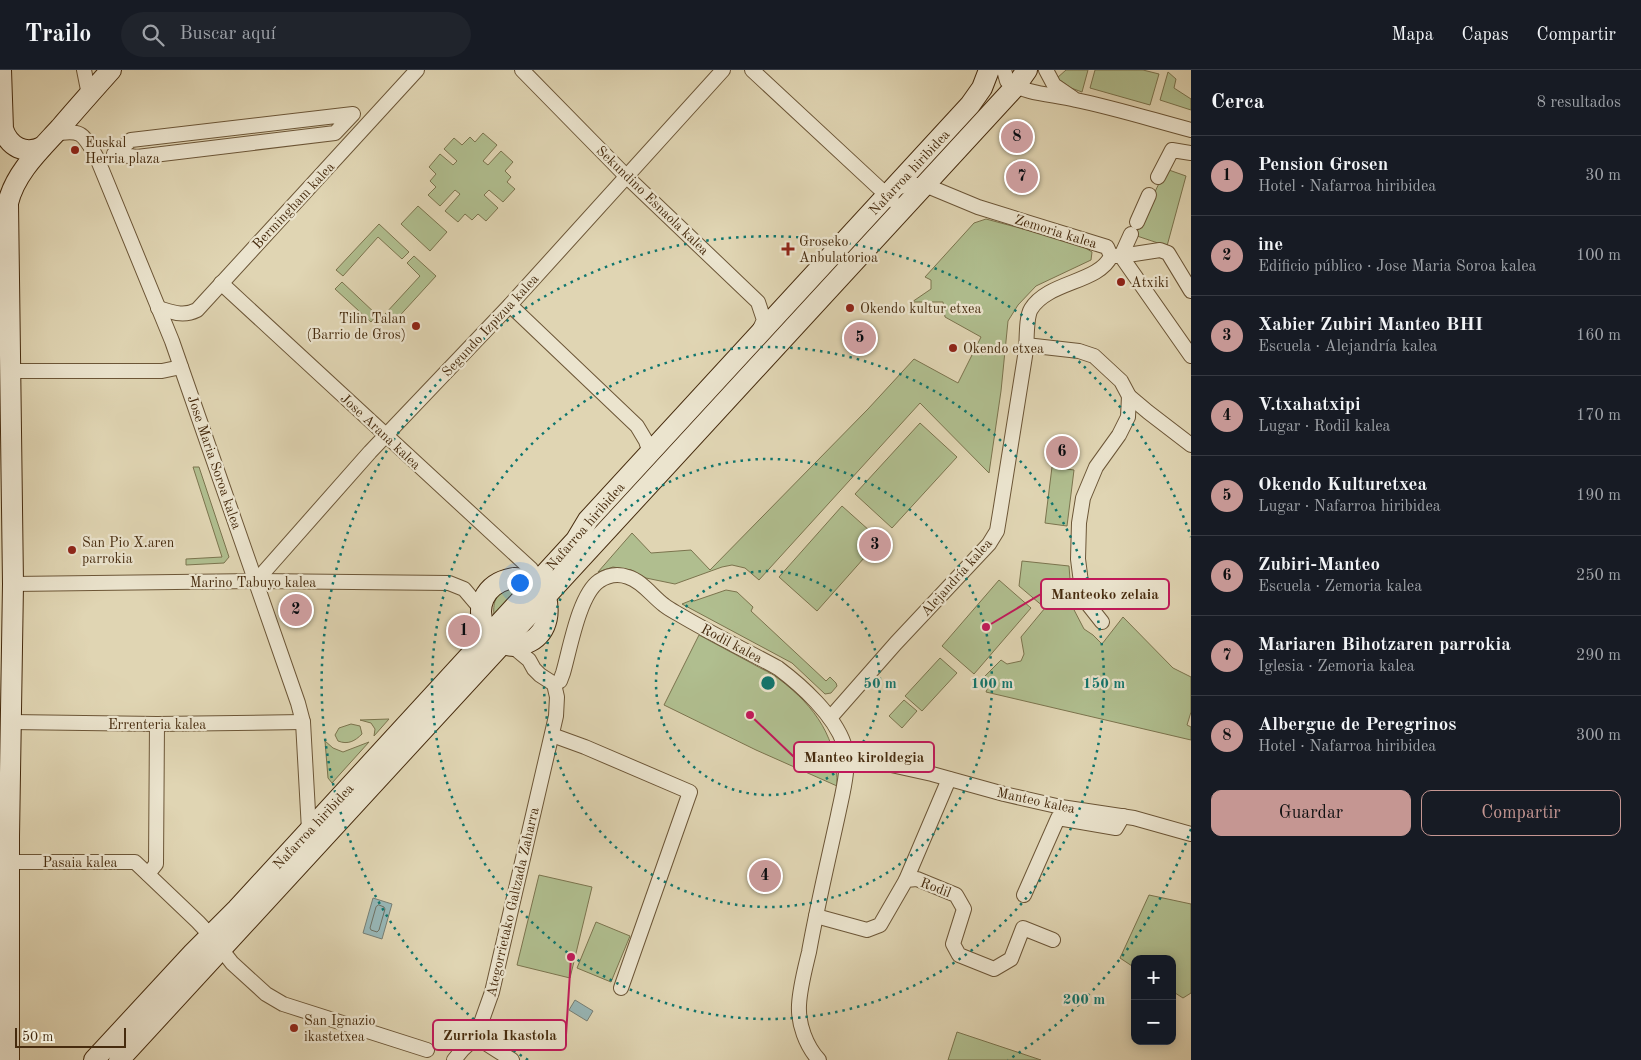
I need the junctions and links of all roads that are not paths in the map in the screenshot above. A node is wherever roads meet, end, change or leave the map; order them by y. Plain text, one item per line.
1 (1, 70) edge
2 (84, 70) edge
3 (111, 70) edge
4 (417, 70) edge
5 (522, 70) edge
6 (723, 70) edge
7 (752, 70) edge
8 (1027, 70) edge
9 (1046, 70) edge
10 (997, 74) edge
11 (89, 95) junction
12 (1075, 99) junction
13 (1191, 130) edge
14 (48, 140) junction
15 (1191, 153) edge
16 (114, 154) joint
17 (627, 177) junction
18 (1158, 177) dead end
19 (925, 185) junction
20 (891, 195) junction
21 (1149, 195) dead end
22 (1116, 256) junction
23 (222, 283) junction
24 (1191, 292) edge
25 (510, 305) junction
26 (158, 308) junction
27 (756, 338) junction
28 (1026, 346) junction
29 (1191, 356) edge
30 (181, 367) junction
31 (11, 371) junction
32 (1130, 396) junction
33 (0, 420) edge
34 (386, 435) junction
35 (1191, 445) edge
36 (650, 453) junction
37 (256, 581) junction
38 (13, 584) junction
39 (543, 588) junction
40 (481, 610) junction
41 (1102, 622) dead end
42 (541, 633) junction
43 (501, 641) junction
44 (540, 675) junction
45 (554, 684) junction
46 (830, 718) junction
47 (303, 722) junction
48 (157, 724) junction
49 (6, 727) edge
50 (552, 735) junction
51 (847, 758) junction
52 (949, 779) junction
53 (1123, 816) junction
54 (309, 830) junction
55 (1191, 834) edge
56 (5, 874) edge
57 (148, 874) junction
58 (906, 880) junction
59 (1024, 895) dead end
60 (814, 921) junction
61 (1053, 940) dead end
62 (216, 943) junction
63 (621, 988) dead end
64 (476, 1037) junction
65 (427, 1050) dead end
66 (9, 1060) edge
67 (94, 1060) edge
68 (119, 1060) edge
69 (454, 1060) edge
70 (512, 1060) edge
71 (819, 1060) edge

1 - 14 main road
2 - 11 street
3 - 11 main road
4 - 23 street, Bermingham kalea
5 - 17 street, Sekundino Esnaola kalea
6 - 17 street, Segundo Izpizua kalea
7 - 20 street
8 - 10 main road
9 - 12 street
10 - 12 street
10 - 19 main road, Nafarroa hiribidea
10 - 20 main road, Nafarroa hiribidea
11 - 14 main road
12 - 13 street
14 - 26 street, Jose Maria Soroa kalea
14 - 31 main road
15 - 18 street
16 - 16 street
17 - 25 street, Segundo Izpizua kalea
17 - 27 street, Sekundino Esnaola kalea
19 - 20 street, Zemoria kalea
19 - 22 street, Zemoria kalea
19 - 39 main road, Nafarroa hiribidea
20 - 27 main road, Nafarroa hiribidea
21 - 22 street
22 - 24 street
22 - 28 street, Zemoria kalea
22 - 29 street
23 - 26 street, Bermingham kalea
23 - 34 street, Jose Arana kalea
25 - 34 street, Segundo Izpizua kalea
25 - 36 street
26 - 30 street, Jose Maria Soroa kalea
27 - 36 main road, Nafarroa hiribidea
28 - 32 street
28 - 46 street, Alejandría kalea
30 - 31 street
30 - 37 street, Jose Maria Soroa kalea
31 - 38 main road
32 - 35 street
32 - 41 street
33 - 49 main road
34 - 37 street, Segundo Izpizua kalea
34 - 39 street, Jose Arana kalea
36 - 39 main road, Nafarroa hiribidea
37 - 38 street, Marino Tabuyo kalea
37 - 40 street, Marino Tabuyo kalea
37 - 47 street, Jose Maria Soroa kalea
38 - 49 main road
39 - 40 main road
39 - 42 main road
39 - 43 main road, Nafarroa hiribidea
40 - 43 main road
42 - 43 main road
42 - 44 street
43 - 44 street
43 - 54 main road, Nafarroa hiribidea
43 - 62 main road, Nafarroa hiribidea
44 - 45 street
45 - 46 street, Rodil kalea
45 - 50 street, Ategorrietako Galtzada Zaharra
46 - 51 street, Rodil kalea
47 - 48 street, Errenteria kalea
47 - 54 street, Jose Maria Soroa kalea
48 - 49 street, Errenteria kalea
48 - 57 street
49 - 56 main road
50 - 63 street
50 - 64 street, Ategorrietako Galtzada Zaharra
51 - 52 street, Manteo kalea
51 - 60 street, Rodil kalea
52 - 53 street, Manteo kalea
52 - 58 street
53 - 55 street, Manteo kalea
53 - 59 street, Manteo kalea
54 - 62 main road, Nafarroa hiribidea
56 - 57 street, Pasaia kalea
56 - 66 main road
57 - 62 street, Pasaia kalea
58 - 60 street, Rodil
58 - 61 street, Rodil
60 - 71 street, Rodil kalea
62 - 65 street, Pasaia kalea
62 - 67 main road, Nafarroa hiribidea
62 - 68 main road, Nafarroa hiribidea
64 - 69 street, Ategorrietako Galtzada Zaharra
64 - 70 street

